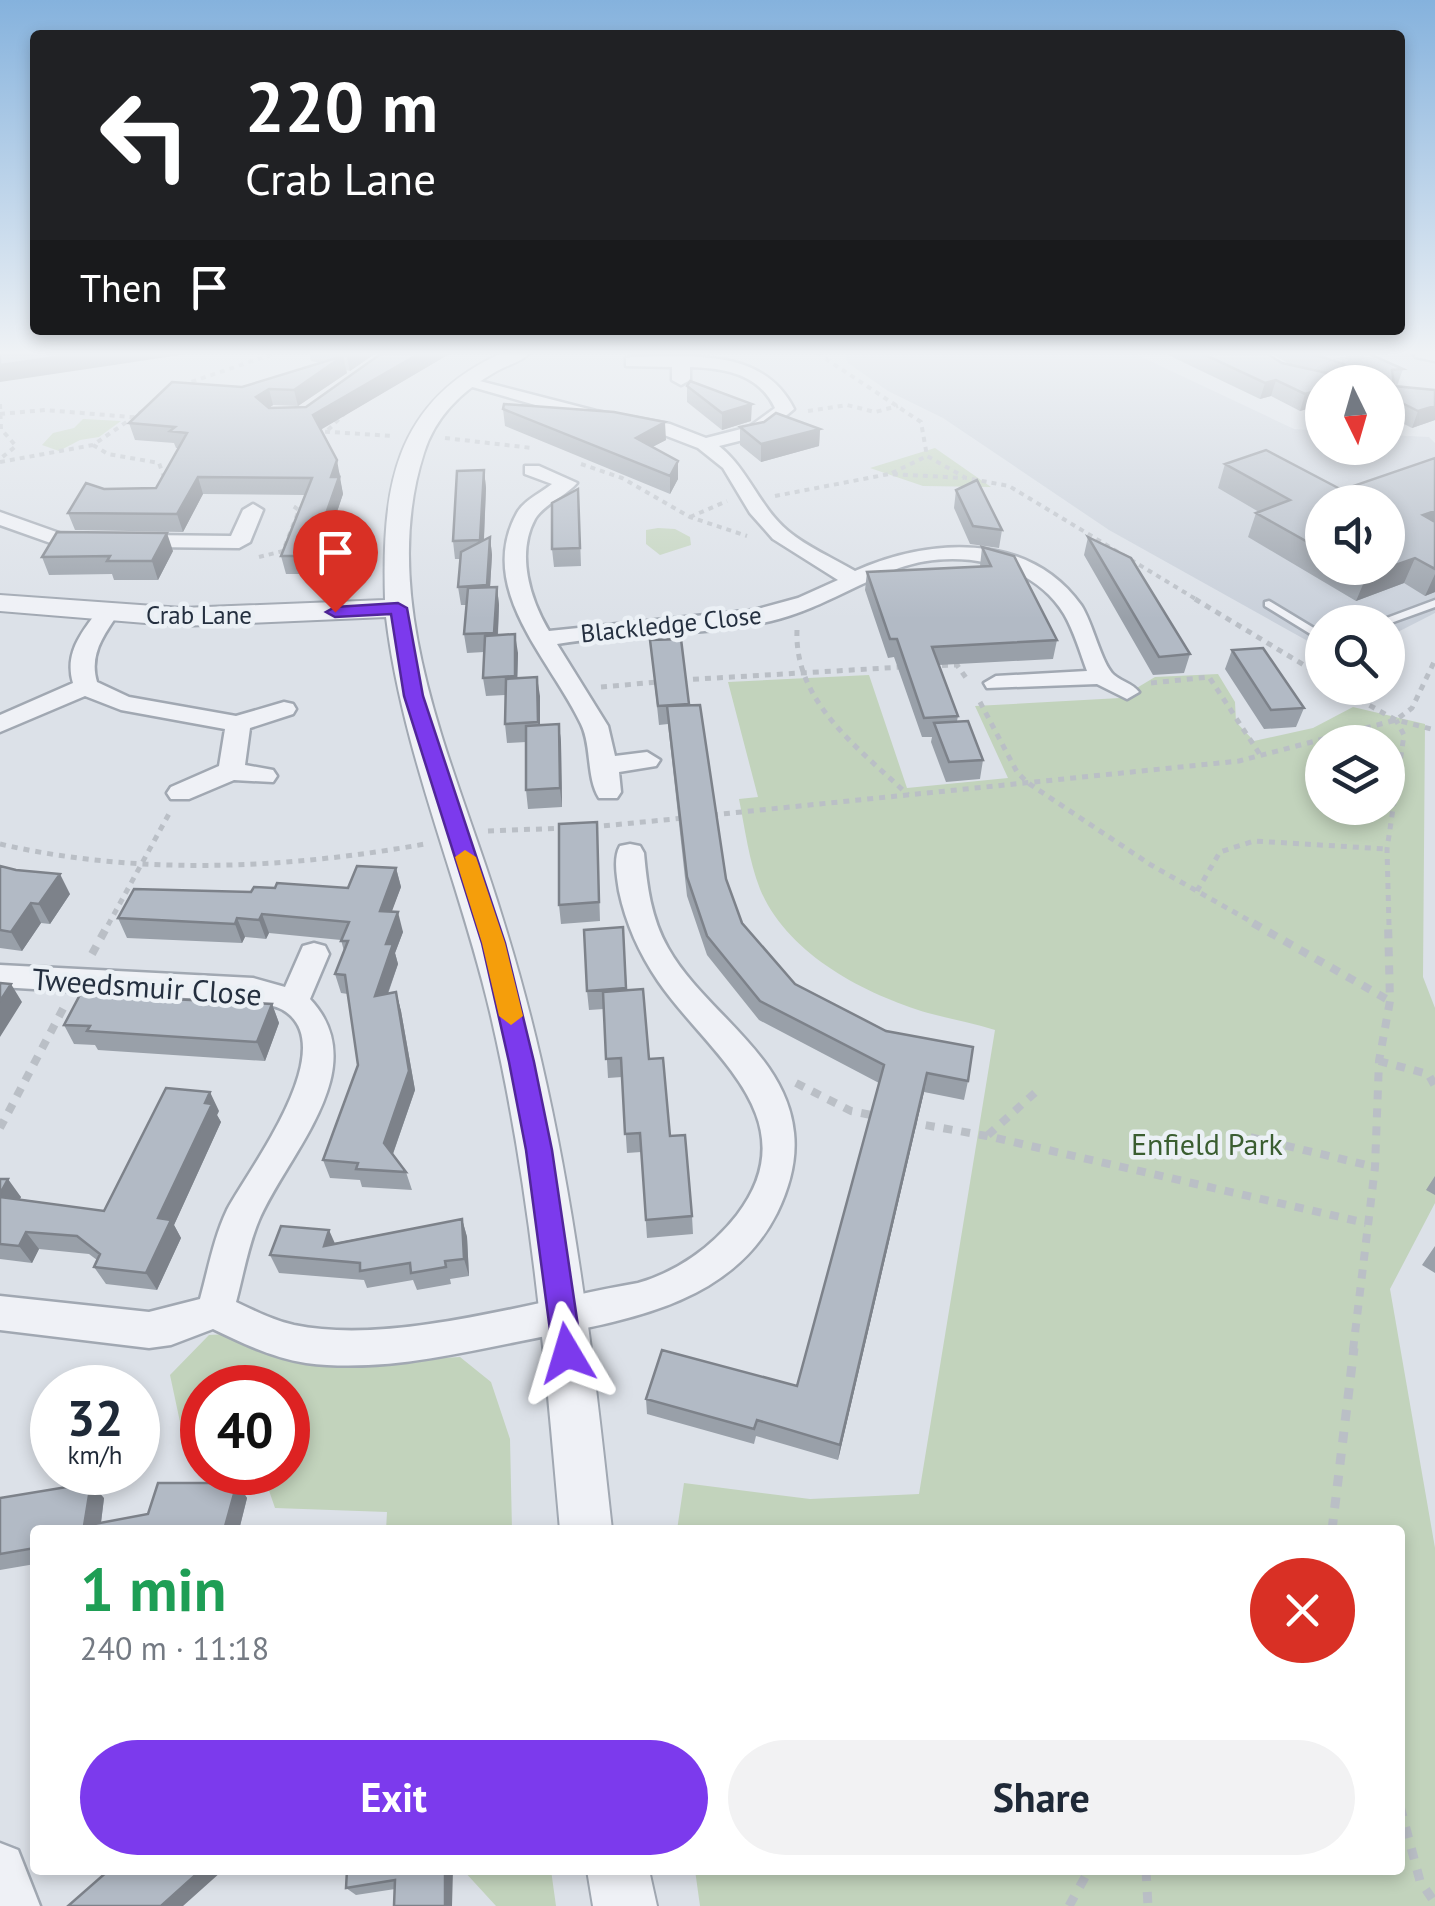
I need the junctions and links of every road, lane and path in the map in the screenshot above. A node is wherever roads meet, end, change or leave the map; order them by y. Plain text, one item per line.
1 (15, 442) edge
2 (98, 442) edge
3 (418, 442) edge
4 (601, 442) edge
5 (700, 442) edge
6 (713, 442) edge
7 (924, 442) edge
8 (705, 444) junction
9 (926, 456) junction
10 (0, 460) edge
11 (538, 472) joint
12 (889, 474) junction
13 (966, 478) junction
14 (296, 492) edge
15 (750, 498) junction
16 (254, 510) joint
17 (0, 518) edge
18 (753, 538) dead end
19 (854, 580) junction
20 (0, 602) edge
21 (1435, 603) edge
22 (1269, 604) dead end
23 (801, 605) junction
24 (398, 608) junction
25 (107, 614) junction
26 (1405, 614) edge
27 (1305, 627) edge
28 (542, 640) junction
29 (1435, 660) edge
30 (1305, 666) edge
31 (800, 671) junction
32 (1101, 677) junction
33 (971, 684) dead end
34 (86, 686) junction
35 (575, 689) junction
36 (1127, 692) joint
37 (988, 693) joint
38 (1369, 705) edge
39 (284, 709) dead end
40 (1396, 720) junction
41 (0, 724) edge
42 (236, 724) junction
43 (1435, 730) edge
44 (1262, 756) junction
45 (647, 760) dead end
46 (605, 765) junction
47 (231, 771) junction
48 (264, 776) dead end
49 (1028, 784) junction
50 (608, 792) joint
51 (180, 793) dead end
52 (909, 796) junction
53 (604, 826) junction
54 (486, 831) dead end
55 (0, 844) edge
56 (429, 844) dead end
57 (1386, 849) junction
58 (630, 853) joint
59 (1197, 891) junction
60 (314, 954) dead end
61 (0, 976) edge
62 (294, 1001) junction
63 (1390, 1002) junction
64 (740, 1054) junction
65 (1380, 1062) junction
66 (1435, 1066) edge
67 (1428, 1074) junction
68 (1435, 1086) edge
69 (1038, 1090) dead end
70 (1234, 1133) dead end
71 (987, 1136) junction
72 (1375, 1167) junction
73 (1366, 1223) junction
74 (215, 1311) junction
75 (0, 1313) edge
76 (563, 1316) junction
77 (585, 1525) edge
78 (1333, 1525) edge
79 (1405, 1824) edge
80 (0, 1868) edge
81 (619, 1875) edge
82 (1087, 1875) edge
83 (1146, 1875) edge
84 (1435, 1903) edge
85 (15, 1906) edge
86 (625, 1906) edge
87 (1069, 1906) edge
88 (1148, 1906) edge

1 - 10 path
2 - 10 path
3 - 24 street
4 - 11 path
5 - 8 street
6 - 8 street
7 - 9 path
8 - 15 street
9 - 12 path
9 - 13 path
11 - 28 street, Blackledge Close
12 - 13 path
12 - 15 path
13 - 30 path
14 - 16 path
15 - 18 path
15 - 19 street
16 - 17 street
19 - 23 street, Blackledge Close
19 - 32 street, Blackledge Close
20 - 25 street, Crab Lane
21 - 26 lane
22 - 27 lane
23 - 28 street, Blackledge Close
23 - 31 path
24 - 25 street, Crab Lane
24 - 76 street
25 - 34 street
28 - 35 street, Blackledge Close
29 - 40 path
31 - 33 path, Blackledge Close
31 - 35 path, Blackledge Close
31 - 52 path
32 - 36 street
32 - 37 street
34 - 41 street
34 - 42 street
35 - 46 street, Blackledge Close
36 - 44 path
37 - 49 path
38 - 40 path
39 - 42 street
40 - 43 path
40 - 44 path
40 - 57 path
42 - 47 street
44 - 49 path
45 - 46 street
46 - 50 street, Blackledge Close
47 - 48 street
47 - 51 street
49 - 52 path
49 - 59 path
50 - 53 path
52 - 53 path
53 - 54 path
53 - 58 path
55 - 56 path
57 - 59 path
57 - 63 path
58 - 64 street
59 - 63 path
60 - 62 street, Tweedsmuir Close
61 - 62 street, Tweedsmuir Close
62 - 74 street, Tweedsmuir Close
63 - 65 path
64 - 71 path
64 - 76 street
65 - 67 path
65 - 72 path
66 - 67 path
67 - 68 path
69 - 71 path
70 - 72 path
71 - 73 path
72 - 73 path
73 - 78 path
74 - 75 street
74 - 76 street
76 - 77 street
79 - 84 path
80 - 85 street
81 - 86 street
82 - 87 path
83 - 88 path

